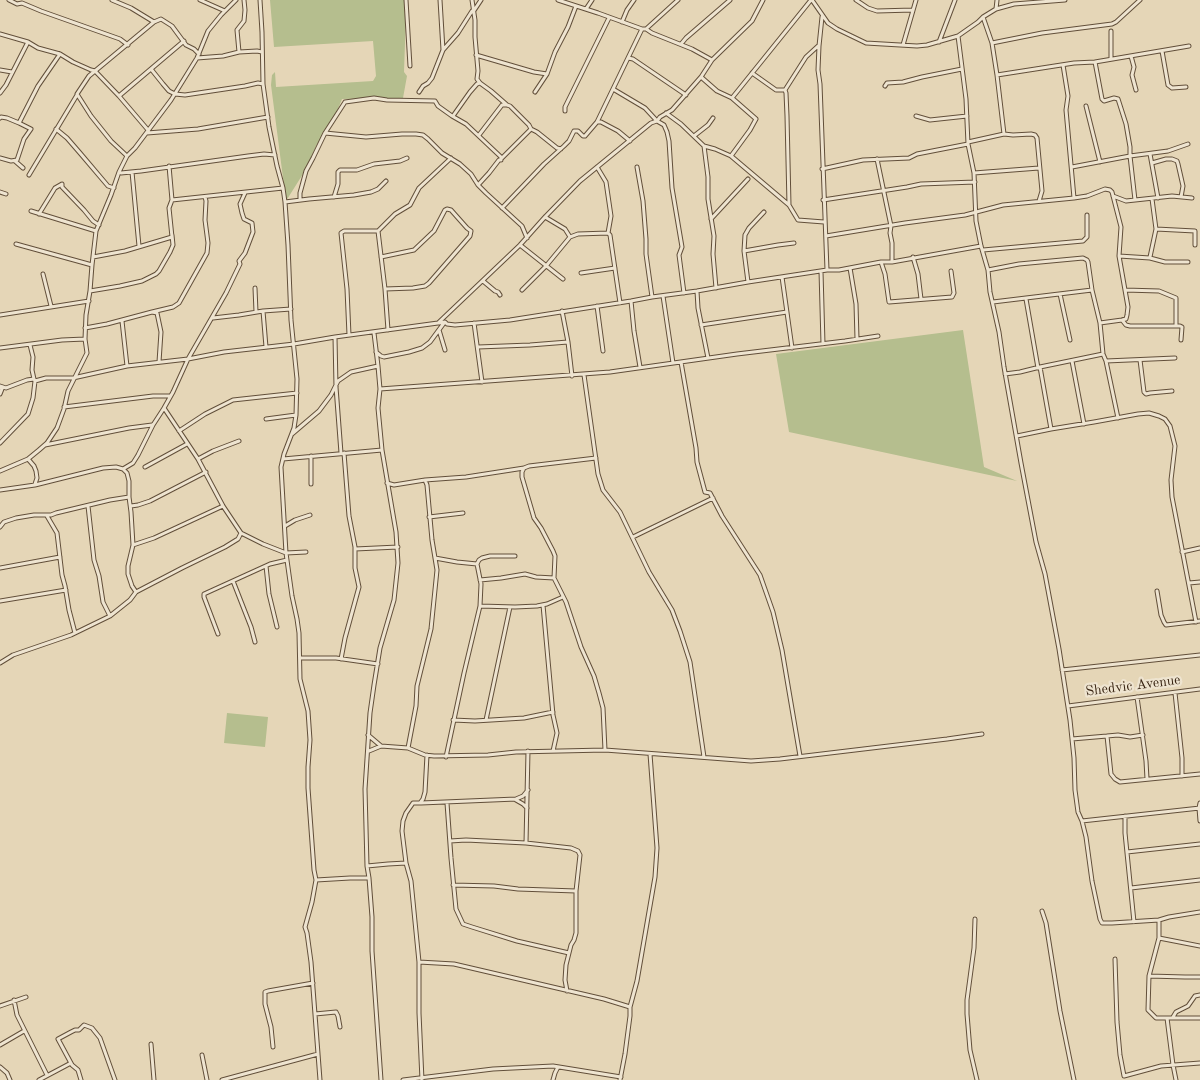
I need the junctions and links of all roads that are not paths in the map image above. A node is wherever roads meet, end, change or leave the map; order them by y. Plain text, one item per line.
1 (9, 0) edge
2 (112, 0) edge
3 (200, 0) edge
4 (236, 0) edge
5 (244, 0) edge
6 (260, 0) edge
7 (406, 0) edge
8 (440, 0) edge
9 (472, 0) edge
10 (481, 0) edge
11 (558, 0) edge
12 (592, 0) edge
13 (634, 0) edge
14 (678, 0) edge
15 (730, 0) edge
16 (763, 0) edge
17 (812, 0) edge
18 (856, 0) edge
19 (916, 0) edge
20 (954, 0) edge
21 (997, 0) edge
22 (1064, 0) edge
23 (1140, 0) edge
24 (1030, 1) edge
25 (576, 6) junction
26 (586, 9) junction
27 (996, 9) junction
28 (473, 10) junction
29 (913, 10) junction
30 (225, 11) junction
31 (822, 16) junction
32 (983, 17) junction
33 (609, 18) junction
34 (154, 22) junction
35 (622, 22) junction
36 (644, 29) junction
37 (1111, 31) dead end
38 (0, 34) edge
39 (958, 36) junction
40 (184, 41) junction
41 (28, 42) junction
42 (939, 42) junction
43 (992, 43) junction
44 (128, 44) junction
45 (682, 44) junction
46 (903, 45) junction
47 (818, 46) junction
48 (1189, 46) dead end
49 (443, 50) junction
50 (1162, 51) junction
51 (239, 52) junction
52 (262, 52) junction
53 (60, 54) junction
54 (476, 55) junction
55 (198, 56) junction
56 (1131, 56) junction
57 (628, 58) junction
58 (1111, 59) junction
59 (712, 60) junction
60 (1095, 62) junction
61 (1063, 65) junction
62 (410, 66) dead end
63 (962, 69) junction
64 (0, 70) edge
65 (150, 70) junction
66 (95, 71) junction
67 (12, 72) junction
68 (752, 72) junction
69 (547, 74) junction
70 (997, 75) junction
71 (701, 77) junction
72 (480, 83) junction
73 (263, 84) junction
74 (885, 86) dead end
75 (1186, 87) dead end
76 (613, 88) junction
77 (785, 90) junction
78 (1136, 90) dead end
79 (419, 92) dead end
80 (535, 92) dead end
81 (0, 93) edge
82 (77, 94) junction
83 (175, 94) junction
84 (686, 94) junction
85 (119, 96) junction
86 (732, 98) junction
87 (507, 105) junction
88 (1086, 106) dead end
89 (565, 111) dead end
90 (666, 113) junction
91 (268, 116) junction
92 (453, 116) junction
93 (916, 116) dead end
94 (967, 116) junction
95 (0, 117) edge
96 (713, 118) dead end
97 (657, 121) junction
98 (597, 122) junction
99 (20, 123) junction
100 (56, 129) junction
101 (531, 129) junction
102 (148, 131) junction
103 (324, 133) junction
104 (1004, 134) junction
105 (478, 135) junction
106 (694, 136) junction
107 (630, 141) junction
108 (968, 143) junction
109 (1188, 144) dead end
110 (704, 146) junction
111 (560, 149) junction
112 (1150, 154) junction
113 (275, 155) junction
114 (127, 156) junction
115 (730, 156) junction
116 (1130, 156) junction
117 (0, 158) edge
118 (407, 158) dead end
119 (451, 158) junction
120 (877, 159) junction
121 (500, 160) junction
122 (15, 161) junction
123 (1100, 162) junction
124 (1152, 163) junction
125 (169, 166) junction
126 (597, 167) junction
127 (637, 167) dead end
128 (1072, 167) junction
129 (23, 168) dead end
130 (1039, 168) junction
131 (822, 169) junction
132 (118, 172) junction
133 (132, 172) junction
134 (974, 174) junction
135 (29, 175) dead end
136 (748, 179) dead end
137 (386, 181) dead end
138 (975, 182) junction
139 (478, 185) junction
140 (114, 188) junction
141 (283, 188) junction
142 (884, 191) junction
143 (0, 192) edge
144 (245, 193) junction
145 (6, 194) dead end
146 (1113, 196) junction
147 (205, 197) junction
148 (1181, 197) junction
149 (334, 198) junction
150 (1074, 198) junction
151 (1158, 198) junction
152 (1192, 198) dead end
153 (1152, 199) junction
154 (172, 200) junction
155 (300, 200) junction
156 (823, 200) junction
157 (1135, 200) junction
158 (1039, 201) junction
159 (285, 202) junction
160 (789, 205) junction
161 (502, 208) junction
162 (31, 211) dead end
163 (764, 212) dead end
164 (976, 213) junction
165 (38, 214) junction
166 (1087, 215) dead end
167 (545, 217) junction
168 (711, 219) junction
169 (824, 222) junction
170 (99, 225) junction
171 (891, 226) junction
172 (1156, 229) junction
173 (96, 231) junction
174 (378, 231) junction
175 (608, 233) junction
176 (172, 234) junction
177 (826, 236) junction
178 (570, 237) junction
179 (527, 238) junction
180 (16, 244) dead end
181 (794, 244) dead end
182 (520, 245) junction
183 (1195, 245) dead end
184 (139, 246) junction
185 (981, 246) junction
186 (982, 250) junction
187 (744, 251) junction
188 (1120, 256) junction
189 (93, 257) junction
190 (381, 257) junction
191 (913, 257) junction
192 (1150, 258) junction
193 (881, 262) junction
194 (892, 262) junction
195 (1188, 262) dead end
196 (92, 266) junction
197 (546, 266) junction
198 (615, 268) junction
199 (850, 268) junction
200 (827, 270) junction
201 (988, 270) junction
202 (821, 271) junction
203 (951, 271) dead end
204 (581, 273) dead end
205 (43, 274) dead end
206 (782, 277) junction
207 (563, 279) dead end
208 (483, 281) junction
209 (748, 282) junction
210 (256, 288) dead end
211 (716, 288) junction
212 (385, 290) junction
213 (522, 290) dead end
214 (1092, 290) junction
215 (1125, 290) junction
216 (90, 291) junction
217 (697, 291) junction
218 (684, 293) junction
219 (1060, 294) junction
220 (500, 295) dead end
221 (663, 296) junction
222 (652, 297) junction
223 (921, 299) junction
224 (1026, 299) junction
225 (89, 300) junction
226 (631, 301) junction
227 (993, 302) junction
228 (620, 303) junction
229 (51, 306) junction
230 (597, 306) junction
231 (291, 309) junction
232 (263, 311) junction
233 (562, 311) junction
234 (152, 312) junction
235 (256, 312) junction
236 (787, 312) junction
237 (0, 314) edge
238 (212, 318) junction
239 (1122, 320) junction
240 (122, 321) junction
241 (445, 322) junction
242 (438, 323) junction
243 (474, 323) junction
244 (1100, 323) junction
245 (701, 325) junction
246 (1176, 326) junction
247 (85, 328) junction
248 (388, 330) junction
249 (438, 330) junction
250 (374, 333) junction
251 (349, 335) junction
252 (878, 336) dead end
253 (335, 337) junction
254 (85, 339) junction
255 (858, 339) junction
256 (1070, 340) dead end
257 (1182, 340) dead end
258 (568, 342) junction
259 (294, 344) junction
260 (823, 344) junction
261 (30, 345) junction
262 (266, 347) junction
263 (478, 347) junction
264 (0, 348) edge
265 (792, 348) junction
266 (445, 350) dead end
267 (603, 351) dead end
268 (376, 352) junction
269 (1103, 354) junction
270 (708, 358) junction
271 (1175, 358) dead end
272 (188, 359) junction
273 (1140, 360) junction
274 (1072, 361) junction
275 (1106, 361) junction
276 (159, 362) junction
277 (681, 362) junction
278 (673, 363) junction
279 (127, 366) junction
280 (378, 366) junction
281 (1039, 367) junction
282 (640, 368) junction
283 (1005, 374) junction
284 (584, 375) junction
285 (572, 376) junction
286 (73, 378) junction
287 (34, 380) junction
288 (482, 382) junction
289 (336, 387) junction
290 (2, 389) edge
291 (380, 390) junction
292 (1172, 391) dead end
293 (297, 393) junction
294 (170, 396) junction
295 (64, 407) junction
296 (164, 408) junction
297 (296, 415) junction
298 (1118, 418) junction
299 (266, 419) dead end
300 (1084, 424) junction
301 (153, 425) junction
302 (301, 427) junction
303 (294, 428) junction
304 (1051, 429) junction
305 (179, 431) junction
306 (292, 434) junction
307 (1017, 436) junction
308 (239, 441) dead end
309 (0, 443) edge
310 (187, 444) junction
311 (44, 446) junction
312 (382, 450) junction
313 (342, 453) junction
314 (311, 456) junction
315 (596, 458) junction
316 (28, 459) junction
317 (198, 459) junction
318 (282, 459) junction
319 (145, 467) dead end
320 (524, 468) junction
321 (123, 469) junction
322 (0, 470) edge
323 (206, 472) junction
324 (425, 480) junction
325 (387, 482) junction
326 (311, 484) dead end
327 (35, 485) junction
328 (394, 485) junction
329 (0, 490) edge
330 (389, 494) junction
331 (129, 497) junction
332 (713, 498) junction
333 (88, 506) junction
334 (131, 506) junction
335 (223, 506) junction
336 (463, 513) dead end
337 (310, 515) dead end
338 (47, 516) junction
339 (429, 518) junction
340 (285, 526) junction
341 (0, 527) edge
342 (241, 534) junction
343 (632, 537) junction
344 (133, 545) junction
345 (398, 547) junction
346 (1200, 548) edge
347 (355, 549) junction
348 (306, 552) dead end
349 (1182, 552) junction
350 (286, 553) junction
351 (515, 556) dead end
352 (60, 557) junction
353 (435, 558) junction
354 (287, 560) junction
355 (478, 564) junction
356 (266, 566) junction
357 (0, 568) edge
358 (554, 578) junction
359 (480, 580) junction
360 (234, 581) junction
361 (1189, 582) junction
362 (1200, 582) edge
363 (66, 590) junction
364 (1157, 591) dead end
365 (136, 592) junction
366 (563, 597) junction
367 (0, 602) edge
368 (543, 605) junction
369 (480, 606) junction
370 (510, 607) junction
371 (110, 616) junction
372 (1198, 621) edge
373 (277, 627) dead end
374 (75, 633) junction
375 (218, 634) dead end
376 (255, 642) dead end
377 (1200, 655) edge
378 (300, 658) junction
379 (341, 659) junction
380 (0, 663) edge
381 (378, 664) junction
382 (1062, 670) junction
383 (1200, 689) edge
384 (1175, 693) junction
385 (1137, 697) junction
386 (1068, 706) junction
387 (553, 712) junction
388 (453, 720) junction
389 (486, 720) junction
390 (982, 734) dead end
391 (368, 735) junction
392 (1142, 735) junction
393 (1107, 736) junction
394 (1072, 740) junction
395 (381, 746) junction
396 (408, 748) junction
397 (605, 750) junction
398 (553, 751) junction
399 (368, 752) junction
400 (528, 752) junction
401 (650, 754) junction
402 (427, 756) junction
403 (446, 756) junction
404 (800, 756) junction
405 (704, 757) junction
406 (1200, 774) edge
407 (1182, 776) junction
408 (1147, 779) junction
409 (528, 790) junction
410 (516, 799) junction
411 (447, 802) junction
412 (420, 803) junction
413 (1200, 803) edge
414 (1200, 808) edge
415 (528, 809) junction
416 (1125, 816) junction
417 (1082, 821) junction
418 (1200, 821) edge
419 (450, 841) junction
420 (526, 843) junction
421 (1200, 844) edge
422 (1127, 852) junction
423 (406, 863) junction
424 (367, 866) junction
425 (369, 878) junction
426 (316, 880) junction
427 (1200, 880) edge
428 (453, 885) junction
429 (1131, 888) junction
430 (576, 891) junction
431 (1042, 911) dead end
432 (1200, 912) edge
433 (975, 919) dead end
434 (1159, 920) junction
435 (1134, 922) junction
436 (1159, 938) junction
437 (1200, 946) edge
438 (569, 953) junction
439 (1115, 960) dead end
440 (419, 962) junction
441 (1149, 976) junction
442 (1200, 976) edge
443 (313, 983) junction
444 (567, 991) junction
445 (1200, 995) edge
446 (26, 997) dead end
447 (14, 1000) junction
448 (0, 1006) edge
449 (630, 1007) junction
450 (315, 1014) junction
451 (1167, 1018) junction
452 (1172, 1018) junction
453 (1200, 1018) edge
454 (340, 1027) dead end
455 (24, 1031) junction
456 (151, 1044) dead end
457 (0, 1045) edge
458 (273, 1047) dead end
459 (318, 1054) junction
460 (202, 1056) dead end
461 (71, 1063) junction
462 (1200, 1063) edge
463 (1173, 1065) junction
464 (0, 1067) edge
465 (558, 1067) junction
466 (47, 1075) junction
467 (1124, 1078) edge
468 (422, 1079) edge
469 (621, 1079) edge
470 (10, 1080) edge
471 (41, 1080) edge
472 (81, 1080) edge
473 (114, 1080) edge
474 (154, 1080) edge
475 (207, 1080) edge
476 (222, 1080) edge
477 (320, 1080) edge
478 (381, 1080) edge
479 (402, 1080) edge
480 (553, 1080) edge
481 (977, 1080) edge
482 (1074, 1080) edge
483 (1176, 1080) edge

1 - 44 street
2 - 34 street
3 - 30 street
4 - 30 street
5 - 51 street
6 - 52 street
7 - 62 street
8 - 49 street
9 - 28 street
10 - 28 street
11 - 25 street
12 - 26 street
13 - 35 street
14 - 36 street
15 - 45 street
16 - 59 street
17 - 31 street
17 - 68 street
18 - 29 street
19 - 29 street
20 - 42 street
21 - 27 street
22 - 24 street
23 - 43 street
24 - 27 street
25 - 26 street
25 - 69 street
26 - 33 street
27 - 32 street
28 - 49 street
28 - 54 street
29 - 46 street
30 - 55 street
31 - 46 street
31 - 47 street
32 - 39 street
32 - 43 street
33 - 35 street
33 - 89 street
34 - 40 street
34 - 44 street
35 - 36 street
36 - 45 street
36 - 57 street
37 - 58 street
38 - 41 street
39 - 42 street
39 - 63 street
40 - 55 street
40 - 65 street
41 - 53 street
41 - 67 street
42 - 46 street
43 - 70 street
44 - 66 street
45 - 59 street
47 - 77 street
47 - 131 street
48 - 50 street
49 - 79 street
50 - 56 street
50 - 75 street
51 - 52 street
51 - 55 street
52 - 73 street
53 - 66 street
53 - 99 street
54 - 69 street
54 - 72 street
55 - 83 street
56 - 58 street
56 - 78 street
57 - 76 street
57 - 84 street
58 - 60 street
59 - 71 street
60 - 61 street
60 - 116 street
61 - 70 street
61 - 128 street
63 - 74 street
63 - 94 street
64 - 67 street
65 - 83 street
65 - 85 street
66 - 82 street
66 - 85 street
67 - 81 street
68 - 77 street
68 - 86 street
69 - 80 street
70 - 104 street
71 - 84 street
71 - 86 street
72 - 87 street
72 - 92 street
73 - 83 street
73 - 91 street
76 - 97 street
76 - 98 street
77 - 160 street
82 - 100 street
82 - 114 street
83 - 102 street
84 - 90 street
85 - 102 street
86 - 115 street
87 - 101 street
87 - 105 street
88 - 123 street
90 - 97 street
90 - 106 street
91 - 102 street
91 - 113 street
92 - 103 street
92 - 105 street
93 - 94 street
94 - 108 street
95 - 99 street
96 - 106 street
97 - 107 street
97 - 218 street
98 - 107 street
98 - 111 street
99 - 122 street
100 - 135 street
100 - 140 street
101 - 111 street
101 - 121 street
102 - 114 street
103 - 119 street
103 - 155 street
104 - 108 street
104 - 130 street
105 - 121 street
106 - 110 street
107 - 126 street
108 - 120 street
108 - 134 street
109 - 112 street
110 - 115 street
110 - 168 street
111 - 161 street
112 - 116 street
112 - 124 street
113 - 125 street
113 - 141 street
114 - 132 street
115 - 160 street
116 - 123 street
116 - 157 street
117 - 122 street
118 - 149 street
119 - 139 street
119 - 174 street
120 - 131 street
120 - 142 street
121 - 139 street
122 - 129 street
123 - 128 street
124 - 148 street
124 - 151 street
125 - 133 street
125 - 154 street
126 - 167 street
126 - 175 street
127 - 222 street
128 - 150 street
130 - 134 street
130 - 158 street
131 - 156 street
132 - 133 street
132 - 140 street
133 - 184 street
134 - 138 street
136 - 168 street
137 - 149 street
138 - 142 street
138 - 164 street
139 - 161 street
140 - 170 street
141 - 144 street
141 - 159 street
142 - 156 street
142 - 171 street
143 - 145 street
144 - 147 street
144 - 238 street
146 - 150 street
146 - 157 street
146 - 188 street
147 - 154 street
147 - 234 street
148 - 151 street
148 - 152 street
149 - 155 street
150 - 158 street
151 - 153 street
153 - 157 street
153 - 172 street
154 - 176 street
155 - 159 street
156 - 169 street
158 - 164 street
159 - 231 street
160 - 169 street
161 - 179 street
162 - 165 street
163 - 187 street
164 - 171 street
164 - 185 street
165 - 170 street
165 - 173 street
166 - 186 street
167 - 178 street
167 - 179 street
168 - 211 street
169 - 177 street
170 - 173 street
171 - 177 street
171 - 194 street
172 - 183 street
172 - 192 street
173 - 189 street
174 - 190 street
174 - 251 street
175 - 178 street
175 - 198 street
176 - 184 street
176 - 216 street
177 - 200 street
178 - 197 street
179 - 182 street
180 - 196 street
181 - 187 street
182 - 197 street
182 - 208 street
184 - 189 street
185 - 186 street
185 - 191 street
186 - 201 street
187 - 209 street
188 - 192 street
188 - 215 street
189 - 196 street
190 - 212 street
190 - 212 street
191 - 194 street
191 - 223 street
192 - 195 street
193 - 194 street
193 - 199 street
193 - 223 street
196 - 216 street
197 - 207 street
197 - 213 street
198 - 204 street
198 - 228 street
199 - 200 street
199 - 255 street
200 - 202 street
201 - 214 street
201 - 227 street
202 - 206 street
202 - 260 street
203 - 223 street
205 - 229 street
206 - 209 street
206 - 236 street
208 - 220 street
208 - 242 street
209 - 211 street
210 - 235 street
211 - 217 street
212 - 248 street
214 - 219 street
214 - 244 street
215 - 239 street
215 - 246 street
216 - 225 street
217 - 218 street
217 - 245 street
218 - 221 street
219 - 224 street
219 - 256 street
221 - 222 street
221 - 278 street
222 - 226 street
224 - 227 street
224 - 281 street
225 - 229 street
225 - 247 street
226 - 228 street
226 - 282 street
227 - 283 street
228 - 230 street
229 - 237 street
230 - 233 street
230 - 267 street
231 - 232 street
231 - 259 street
232 - 235 street
232 - 262 street
233 - 243 street
233 - 258 street
234 - 240 street
234 - 276 street
235 - 238 street
236 - 245 street
236 - 265 street
238 - 272 street
239 - 244 street
239 - 246 street
240 - 247 street
240 - 279 street
241 - 242 street
241 - 243 street
241 - 249 street
242 - 248 street
243 - 263 street
244 - 269 street
245 - 270 street
246 - 257 street
247 - 254 street
248 - 250 street
249 - 266 street
249 - 268 street
250 - 251 street
250 - 268 street
251 - 253 street
252 - 255 street
253 - 259 street
253 - 289 street
254 - 261 street
254 - 286 street
255 - 260 street
258 - 263 street
258 - 285 street
259 - 262 street
259 - 293 street
260 - 265 street
261 - 264 street
261 - 287 street
262 - 272 street
263 - 288 street
265 - 270 street
268 - 280 street
269 - 274 street
269 - 275 street
270 - 277 street
271 - 273 street
272 - 276 street
272 - 294 street
273 - 275 street
273 - 292 street
274 - 281 street
274 - 300 street
275 - 298 street
276 - 279 street
277 - 278 street
277 - 332 street
278 - 282 street
279 - 286 street
280 - 289 street
280 - 291 street
281 - 283 street
281 - 304 street
282 - 284 street
283 - 307 street
284 - 285 street
284 - 315 street
285 - 288 street
286 - 287 street
286 - 295 street
287 - 290 street
287 - 309 street
288 - 291 street
289 - 302 street
289 - 313 street
291 - 312 street
293 - 297 street
293 - 305 street
294 - 295 street
294 - 296 street
295 - 311 street
296 - 301 street
296 - 305 street
297 - 299 street
297 - 303 street
298 - 300 street
298 - 349 street
300 - 304 street
301 - 311 street
301 - 321 street
302 - 303 street
302 - 306 street
303 - 306 street
304 - 307 street
305 - 310 street
306 - 318 street
307 - 382 street
308 - 317 street
310 - 317 street
310 - 319 street
311 - 316 street
312 - 313 street
312 - 325 street
313 - 314 street
313 - 347 street
314 - 318 street
314 - 326 street
315 - 320 street
315 - 343 street
316 - 322 street
316 - 327 street
317 - 323 street
318 - 340 street
320 - 324 street
320 - 358 street
321 - 327 street
321 - 331 street
323 - 334 street
323 - 335 street
324 - 328 street
324 - 339 street
325 - 328 street
325 - 330 street
327 - 329 street
328 - 330 street
330 - 345 street
331 - 333 street
331 - 334 street
332 - 343 street
332 - 404 street
333 - 338 street
333 - 371 street
334 - 344 street
335 - 342 street
335 - 344 street
336 - 339 street
337 - 340 street
338 - 341 street
338 - 352 street
339 - 353 street
340 - 350 street
342 - 350 street
342 - 365 street
343 - 405 street
344 - 365 street
345 - 347 street
345 - 381 street
346 - 349 street
347 - 379 street
348 - 350 street
349 - 361 street
350 - 354 street
351 - 355 street
352 - 357 street
352 - 363 street
353 - 355 street
353 - 396 street
354 - 356 street
354 - 378 street
355 - 359 street
356 - 360 street
356 - 373 street
358 - 359 street
358 - 366 street
359 - 369 street
360 - 375 street
360 - 376 street
361 - 362 street
361 - 372 street
363 - 367 street
363 - 374 street
364 - 372 street
365 - 371 street
366 - 368 street
366 - 397 street
368 - 370 street
368 - 387 street
369 - 370 street
369 - 388 street
370 - 389 street
371 - 374 street
374 - 380 street
377 - 382 street
378 - 379 street
378 - 426 street
379 - 381 street
381 - 391 street
382 - 386 street
383 - 384 street, Shedvic Avenue
384 - 385 street, Shedvic Avenue
384 - 407 street
385 - 386 street, Shedvic Avenue
385 - 392 street
386 - 394 street
387 - 389 street
387 - 398 street
388 - 389 street
388 - 403 street
390 - 404 street
391 - 395 street
391 - 399 street
392 - 393 street
392 - 408 street
393 - 394 street
393 - 408 street
394 - 417 street
395 - 396 street
395 - 399 street
396 - 402 street
397 - 398 street
397 - 401 street
398 - 400 street
399 - 424 street
400 - 403 street
400 - 409 street
401 - 405 street
401 - 449 street
402 - 403 street
402 - 412 street
404 - 405 street
406 - 407 street
407 - 408 street
409 - 410 street
409 - 415 street
410 - 411 street
410 - 415 street
411 - 412 street
411 - 419 street
412 - 423 street
413 - 414 street
414 - 416 street
414 - 418 street
415 - 420 street
416 - 417 street
416 - 422 street
417 - 435 street
419 - 420 street
419 - 428 street
420 - 430 street
421 - 422 street
422 - 429 street
423 - 424 street
423 - 440 street
424 - 425 street
425 - 426 street
425 - 478 street
426 - 443 street
427 - 429 street
428 - 430 street
428 - 438 street
429 - 435 street
430 - 438 street
431 - 482 street
432 - 434 street
433 - 481 street
434 - 435 street
434 - 436 street
436 - 437 street
436 - 441 street
438 - 444 street
439 - 467 street
440 - 444 street
440 - 468 street
441 - 442 street
441 - 451 street
443 - 450 street
443 - 458 street
444 - 449 street
445 - 452 street
446 - 447 street
447 - 448 street
447 - 455 street
449 - 469 street
450 - 454 street
450 - 459 street
451 - 452 street
451 - 463 street
452 - 453 street
455 - 457 street
455 - 466 street
456 - 474 street
459 - 476 street
459 - 477 street
460 - 475 street
461 - 466 street
461 - 472 street
461 - 473 street
462 - 463 street
463 - 467 street
463 - 483 street
464 - 470 street
465 - 468 street
465 - 469 street
465 - 480 street
466 - 471 street
468 - 479 street

